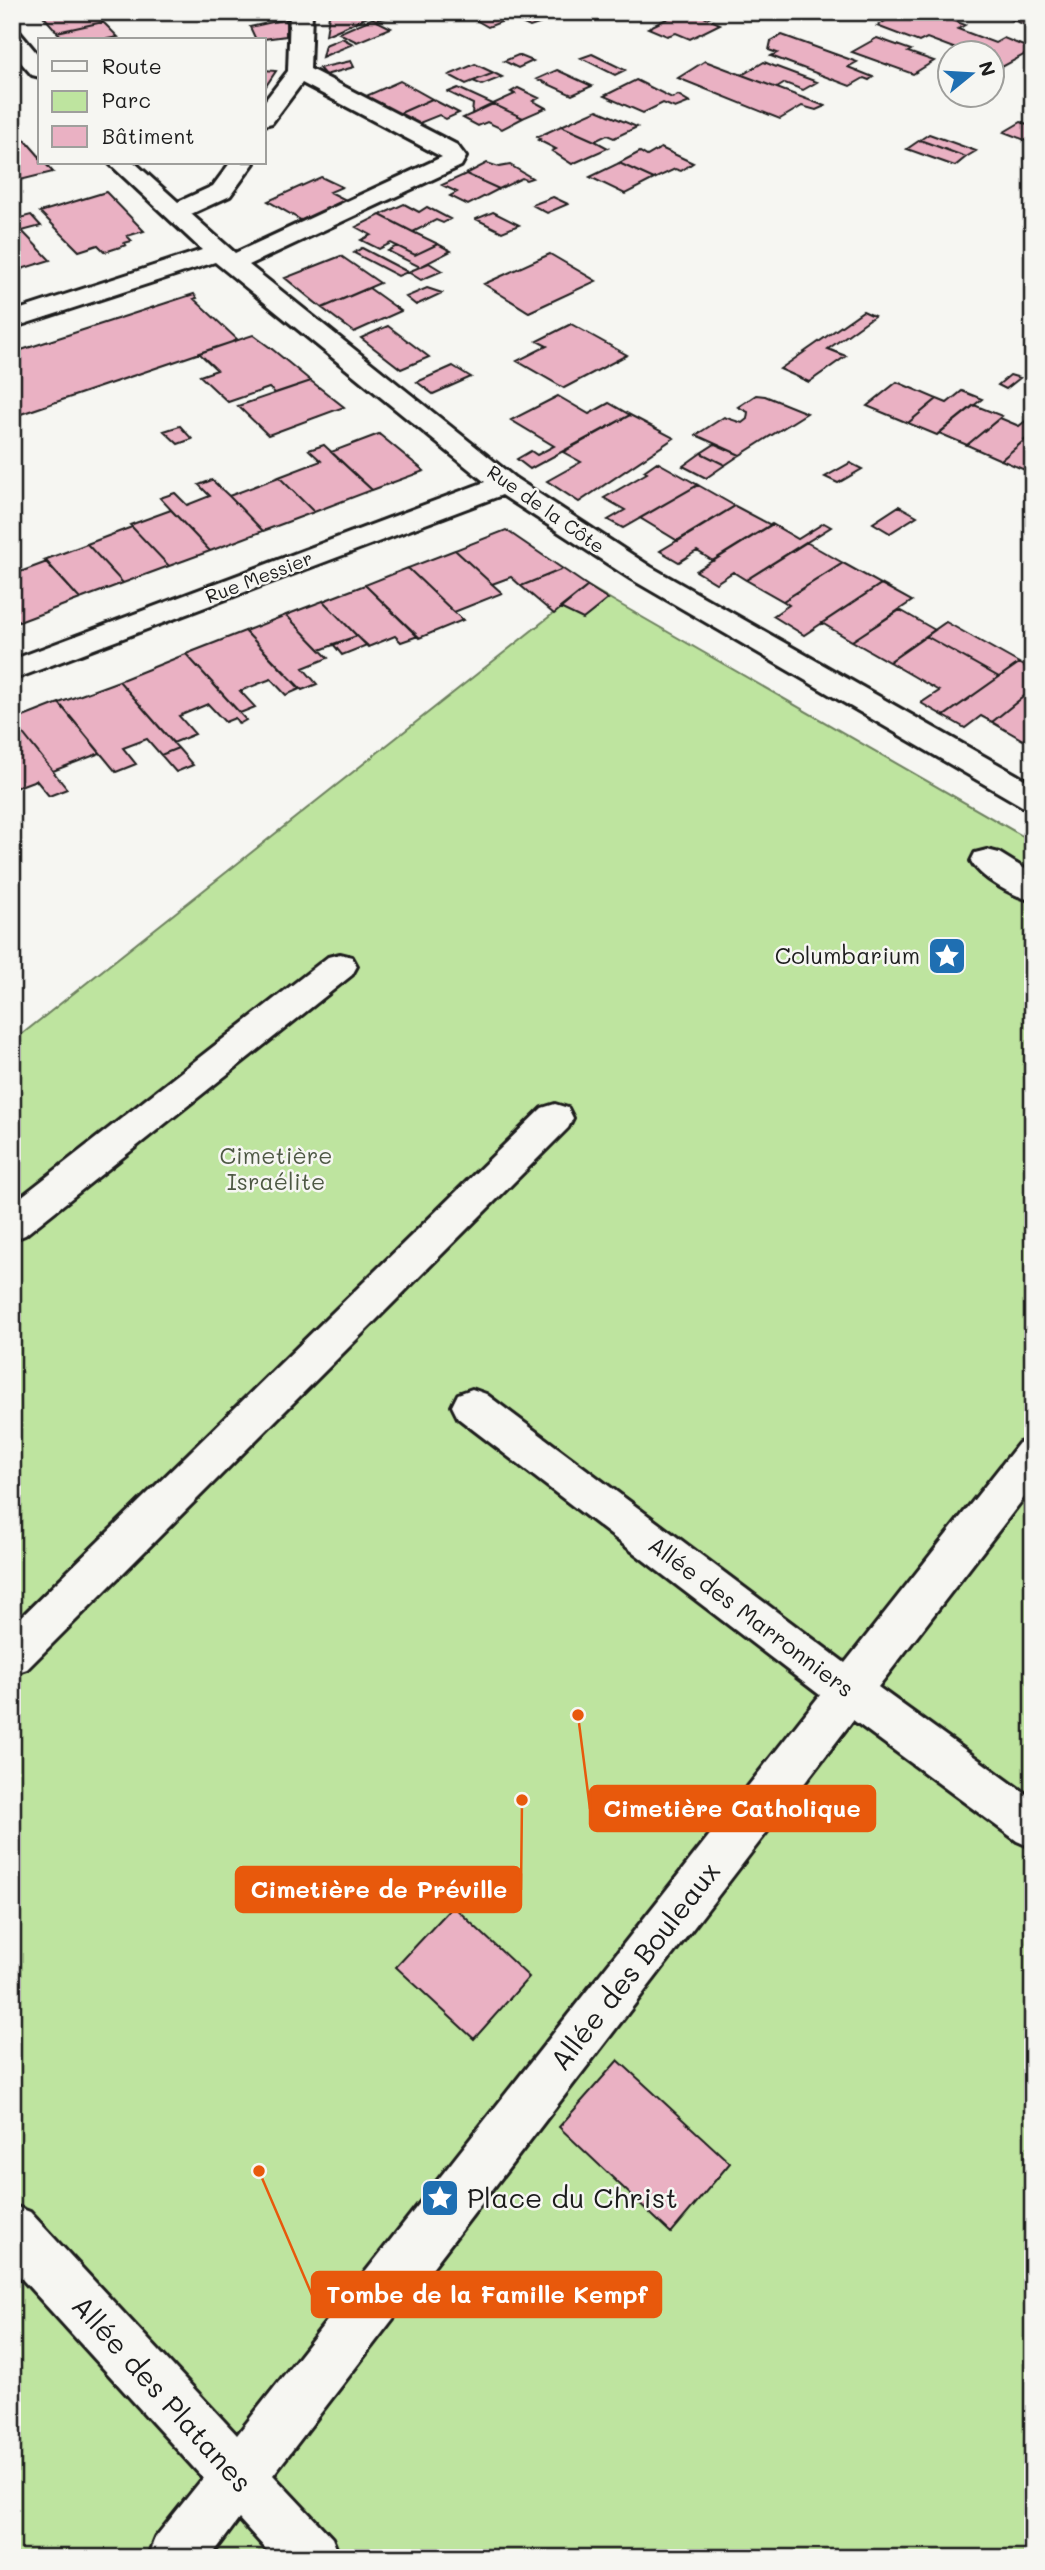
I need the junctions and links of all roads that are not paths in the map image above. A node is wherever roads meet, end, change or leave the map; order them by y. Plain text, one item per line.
1 (301, 12) edge
2 (12, 38) edge
3 (38, 68) edge
4 (299, 72) junction
5 (266, 115) edge
6 (122, 164) edge
7 (241, 164) edge
8 (173, 212) junction
9 (225, 258) junction
10 (12, 320) edge
11 (505, 484) junction
12 (12, 671) edge
13 (1033, 798) edge
14 (987, 861) dead end
15 (1033, 890) edge
16 (340, 965) dead end
17 (555, 1118) dead end
18 (12, 1225) edge
19 (472, 1406) dead end
20 (1033, 1455) edge
21 (12, 1655) edge
22 (848, 1691) junction
23 (1033, 1826) edge
24 (12, 2230) edge
25 (238, 2478) junction
26 (175, 2558) edge
27 (312, 2558) edge

1 - 4 street
2 - 3 street
4 - 5 street
4 - 9 street
6 - 8 street, Rue de la Côte
7 - 8 street
8 - 9 street, Rue de la Côte
9 - 10 street
9 - 11 street, Rue de la Côte
11 - 12 street, Rue Messier
11 - 13 street, Rue de la Côte
14 - 15 street
16 - 18 street
17 - 21 street
19 - 22 street, Allée des Marronniers
20 - 22 street, Allée des Bouleaux
22 - 23 street, Allée des Marronniers
22 - 25 street, Allée des Bouleaux
24 - 25 street, Allée des Platanes
25 - 26 street, Allée des Bouleaux
25 - 27 street, Allée des Platanes

